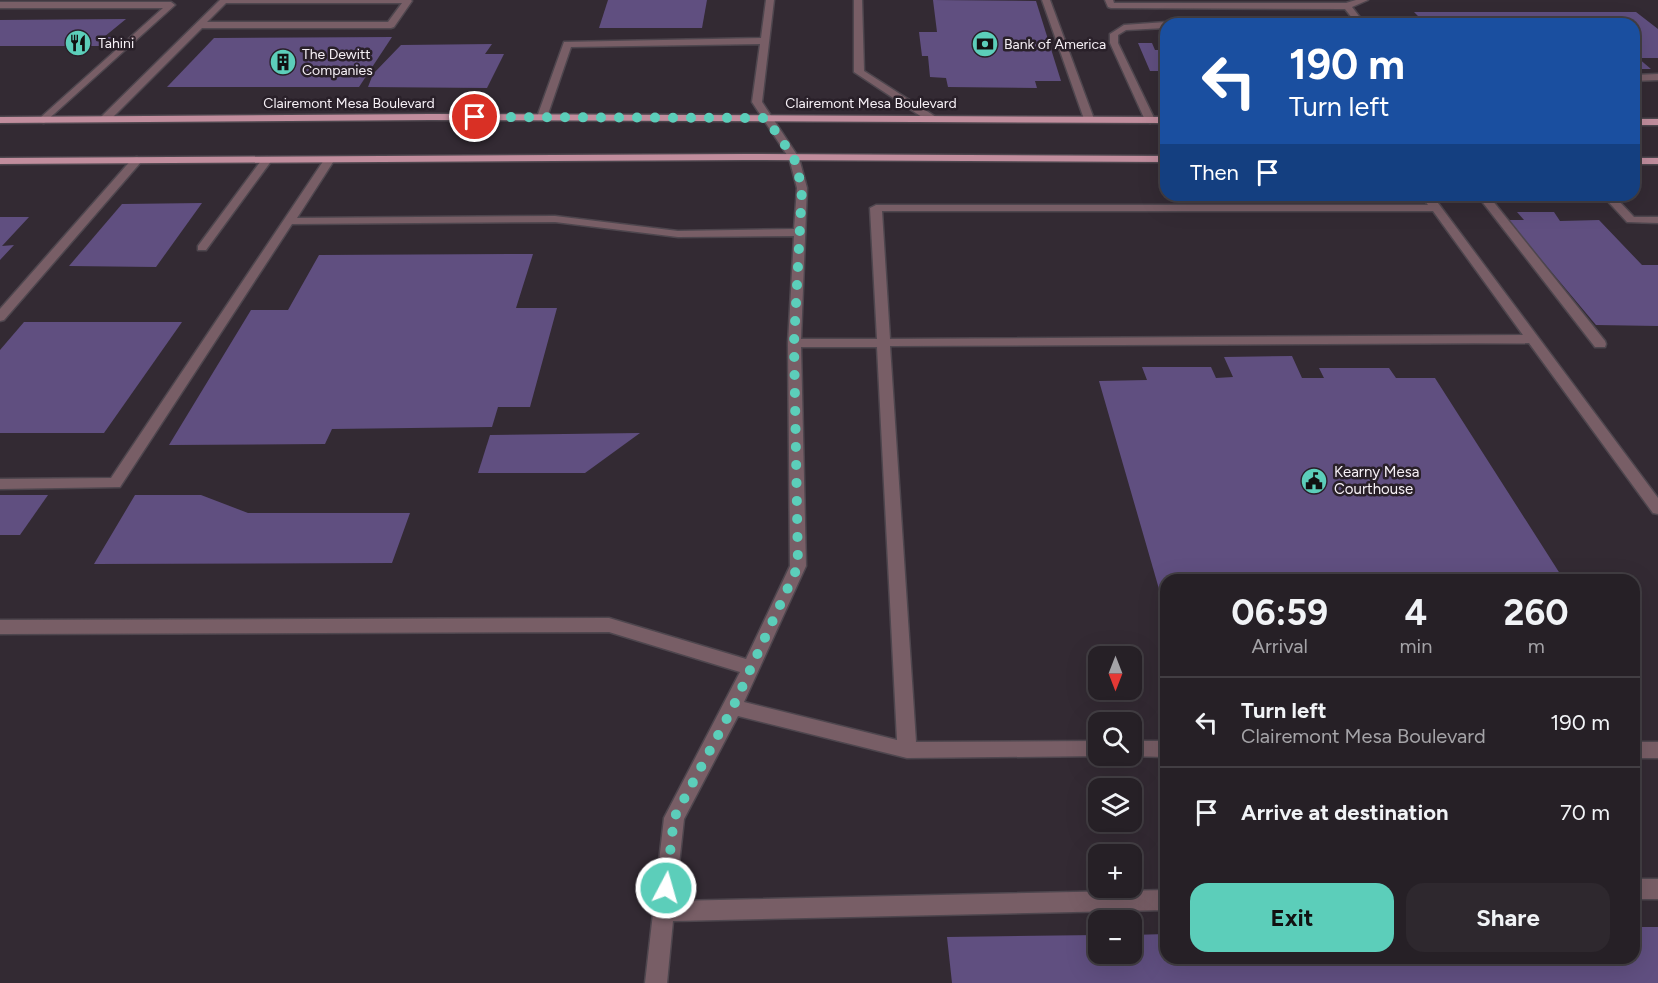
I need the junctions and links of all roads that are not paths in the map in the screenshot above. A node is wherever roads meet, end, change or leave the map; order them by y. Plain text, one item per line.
1 (770, 0) edge
2 (858, 0) edge
3 (1046, 0) edge
4 (1109, 0) edge
5 (1364, 0) edge
6 (0, 5) edge
7 (1347, 6) junction
8 (1356, 18) edge
9 (200, 25) junction
10 (1149, 25) junction
11 (1160, 25) edge
12 (1160, 29) edge
13 (765, 41) junction
14 (1640, 78) edge
15 (1658, 78) edge
16 (542, 117) junction
17 (766, 118) junction
18 (105, 119) junction
19 (932, 119) junction
20 (1089, 119) junction
21 (0, 120) edge
22 (44, 120) junction
23 (1150, 120) junction
24 (1160, 120) edge
25 (1640, 122) edge
26 (1658, 122) edge
27 (794, 158) junction
28 (330, 159) junction
29 (1160, 159) edge
30 (137, 160) junction
31 (267, 160) junction
32 (1640, 160) edge
33 (0, 161) edge
34 (1658, 161) edge
35 (1431, 201) edge
36 (1487, 201) edge
37 (1613, 201) edge
38 (1436, 208) junction
39 (1658, 220) edge
40 (289, 221) junction
41 (800, 232) junction
42 (202, 248) dead end
43 (0, 317) edge
44 (1533, 339) junction
45 (794, 343) junction
46 (884, 344) junction
47 (1600, 344) dead end
48 (0, 484) edge
49 (1658, 509) edge
50 (0, 627) edge
51 (751, 668) junction
52 (733, 707) junction
53 (1088, 749) edge
54 (1142, 749) edge
55 (1160, 749) edge
56 (907, 750) junction
57 (1640, 750) edge
58 (1658, 750) edge
59 (1640, 889) edge
60 (1658, 889) edge
61 (1160, 900) edge
62 (664, 911) junction
63 (656, 983) edge

1 - 13 street
2 - 19 street
3 - 20 street
4 - 7 street
5 - 7 street
6 - 22 street
7 - 8 street
9 - 9 street
9 - 18 street
10 - 11 street
10 - 12 street
10 - 23 street
13 - 16 street
13 - 17 street
14 - 15 street
16 - 17 main road, Clairemont Mesa Boulevard
16 - 18 main road, Clairemont Mesa Boulevard
17 - 19 main road, Clairemont Mesa Boulevard
17 - 27 street
18 - 22 main road, Clairemont Mesa Boulevard
19 - 20 main road, Clairemont Mesa Boulevard
20 - 23 main road, Clairemont Mesa Boulevard
21 - 22 main road, Clairemont Mesa Boulevard
23 - 24 main road, Clairemont Mesa Boulevard
25 - 26 main road
27 - 28 main road
27 - 29 main road
27 - 41 street
28 - 31 main road
28 - 40 street
30 - 31 main road
30 - 33 main road
30 - 43 street
31 - 42 street
32 - 34 main road
35 - 38 street
36 - 47 street
37 - 39 street
38 - 44 street
38 - 46 street
40 - 41 street
40 - 48 street
41 - 45 street
44 - 46 street
44 - 49 street
45 - 46 street
45 - 51 street
46 - 56 street
50 - 51 street
51 - 52 street
52 - 56 street
52 - 62 street
53 - 56 street
54 - 55 street
57 - 58 street
59 - 60 street
61 - 62 street
62 - 63 street

